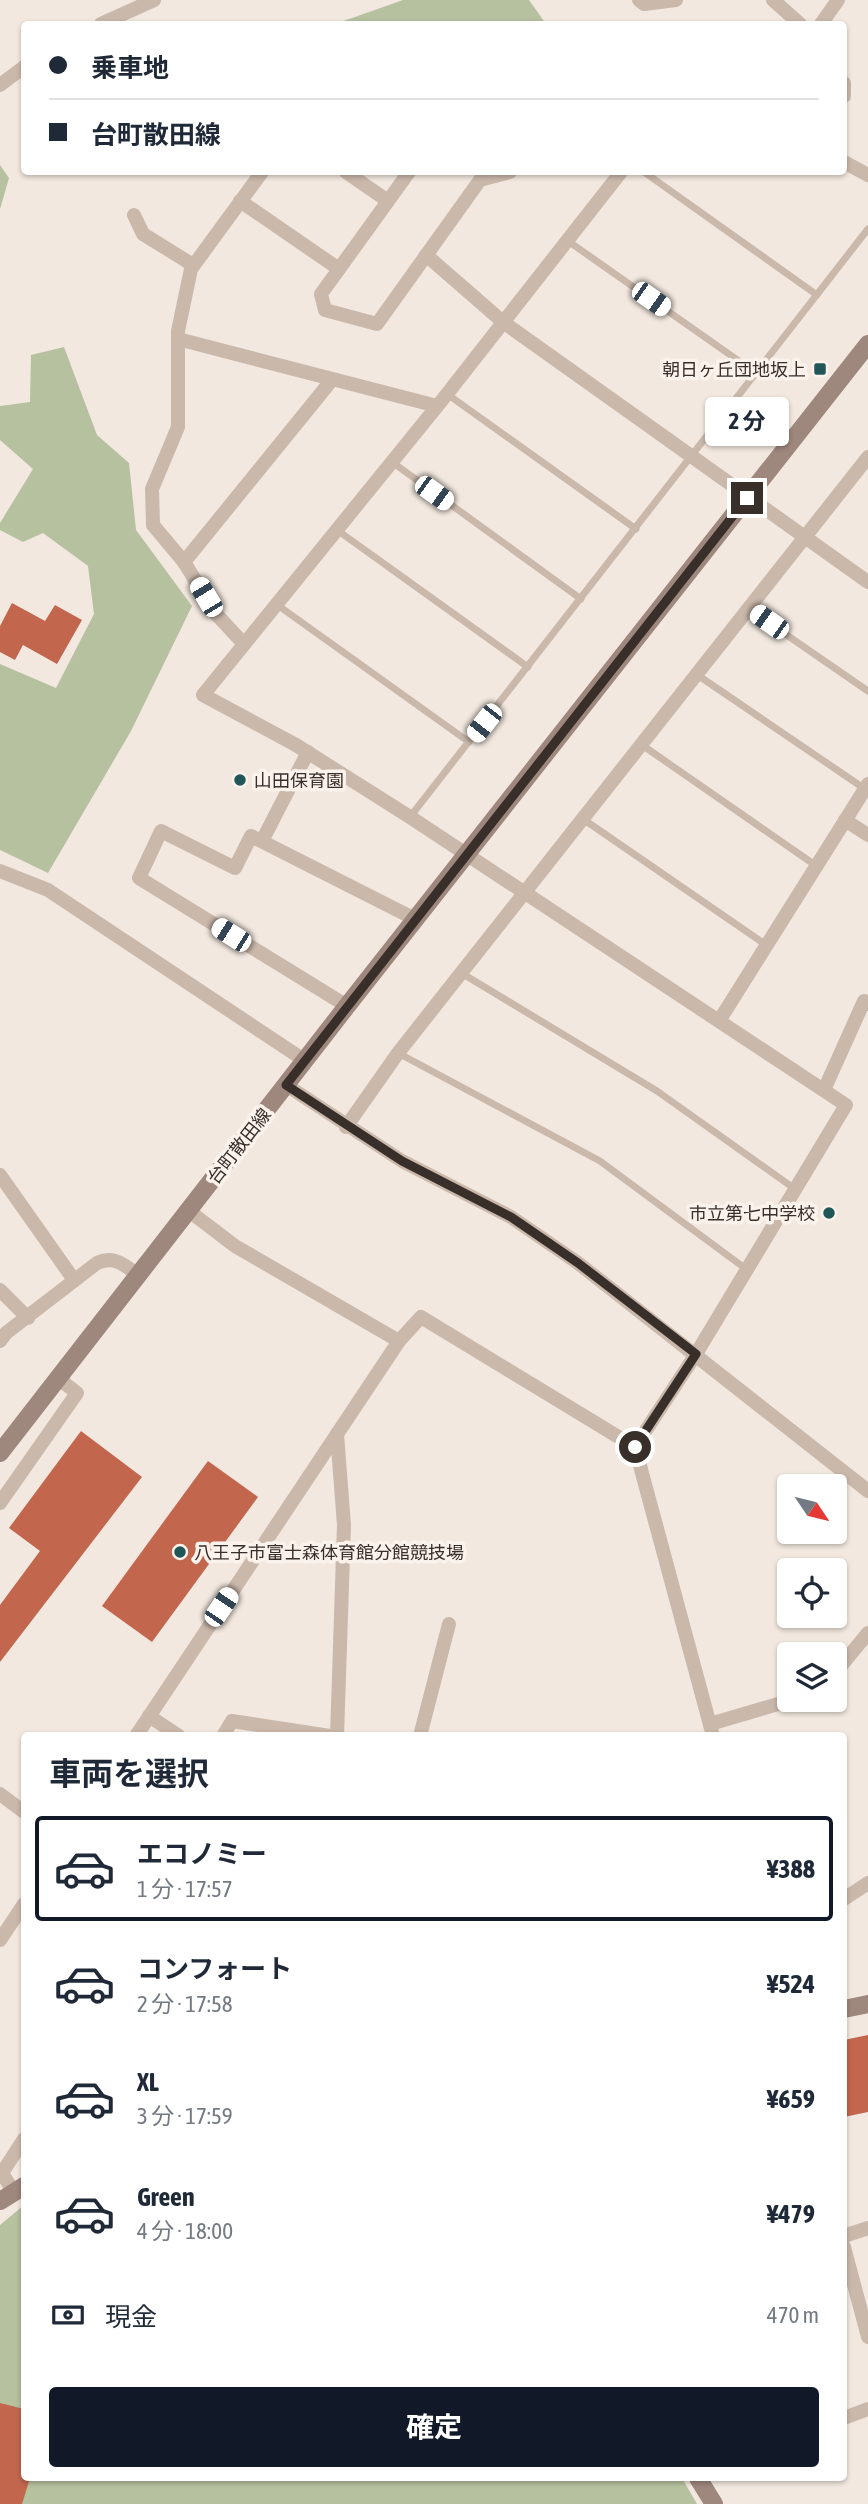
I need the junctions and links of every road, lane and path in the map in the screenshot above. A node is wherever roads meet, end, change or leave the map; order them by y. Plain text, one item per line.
1 (154, 0) edge
2 (639, 0) edge
3 (676, 0) edge
4 (772, 0) edge
5 (838, 0) edge
6 (108, 21) edge
7 (796, 21) edge
8 (823, 21) edge
9 (21, 69) edge
10 (0, 85) edge
11 (847, 163) edge
12 (867, 171) edge
13 (260, 175) edge
14 (350, 175) edge
15 (407, 175) edge
16 (499, 175) edge
17 (619, 175) edge
18 (648, 175) edge
19 (240, 201) junction
20 (388, 201) junction
21 (134, 215) dead end
22 (868, 229) edge
23 (566, 240) junction
24 (426, 255) junction
25 (193, 265) junction
26 (339, 269) junction
27 (817, 295) junction
28 (503, 322) junction
29 (178, 338) junction
30 (868, 344) edge
31 (756, 373) junction
32 (331, 381) junction
33 (447, 394) junction
34 (437, 406) junction
35 (691, 458) junction
36 (868, 459) edge
37 (392, 463) junction
38 (747, 498) junction
39 (636, 529) junction
40 (337, 530) junction
41 (803, 539) junction
42 (184, 562) junction
43 (868, 582) edge
44 (581, 599) junction
45 (276, 604) junction
46 (749, 609) junction
47 (244, 644) junction
48 (528, 667) junction
49 (696, 674) junction
50 (868, 691) edge
51 (469, 742) junction
52 (642, 745) junction
53 (308, 752) junction
54 (866, 786) edge
55 (410, 817) junction
56 (583, 819) junction
57 (845, 821) junction
58 (868, 835) edge
59 (262, 841) junction
60 (465, 855) junction
61 (815, 865) junction
62 (0, 871) edge
63 (525, 893) junction
64 (415, 919) junction
65 (766, 945) junction
66 (463, 974) junction
67 (867, 999) edge
68 (346, 1006) junction
69 (719, 1021) junction
70 (398, 1053) junction
71 (304, 1060) junction
72 (286, 1085) junction
73 (824, 1090) junction
74 (346, 1126) junction
75 (0, 1175) edge
76 (796, 1189) junction
77 (189, 1211) junction
78 (746, 1269) junction
79 (138, 1275) junction
80 (74, 1280) junction
81 (0, 1290) edge
82 (28, 1318) junction
83 (0, 1341) edge
84 (399, 1341) junction
85 (696, 1354) junction
86 (59, 1379) junction
87 (337, 1434) junction
88 (635, 1447) junction
89 (0, 1453) edge
90 (868, 1491) edge
91 (0, 1503) edge
92 (449, 1624) dead end
93 (868, 1633) edge
94 (847, 1658) edge
95 (777, 1706) edge
96 (149, 1716) junction
97 (712, 1730) edge
98 (139, 1732) edge
99 (173, 1732) edge
100 (225, 1732) edge
101 (304, 1732) edge
102 (337, 1732) edge
103 (421, 1732) edge
104 (0, 1794) edge
105 (21, 1810) edge
106 (868, 1883) edge
107 (847, 1897) edge
108 (21, 1908) edge
109 (0, 1940) edge
110 (868, 2004) edge
111 (847, 2008) edge
112 (21, 2144) edge
113 (13, 2193) edge
114 (868, 2228) edge
115 (847, 2235) edge
116 (847, 2258) edge
117 (868, 2337) edge
118 (868, 2409) edge
119 (847, 2417) edge
120 (700, 2481) edge
121 (714, 2504) edge

1 - 6 street
2 - 3 street
4 - 7 street
5 - 8 street
9 - 10 street
11 - 12 street
13 - 19 street
14 - 20 street
15 - 20 street
16 - 24 street
17 - 23 street
18 - 27 lane
19 - 25 street
19 - 26 street
20 - 26 street
21 - 25 street
22 - 27 lane
23 - 28 street
23 - 31 lane
24 - 26 street
24 - 28 street
25 - 29 street
27 - 31 lane
28 - 33 street
28 - 35 street
29 - 32 street
29 - 42 street
30 - 38 street, 台町散田線
31 - 35 lane
32 - 34 street
32 - 42 street
33 - 34 street
33 - 39 lane
34 - 37 street
35 - 38 street
35 - 39 lane
36 - 41 street
37 - 40 street
37 - 44 lane
38 - 41 street
38 - 60 street, 台町散田線
39 - 44 lane
40 - 45 street
40 - 48 lane
41 - 43 street
41 - 46 street
42 - 47 street
44 - 48 lane
45 - 47 street
45 - 51 lane
46 - 49 street
46 - 50 lane
47 - 53 street
48 - 51 lane
49 - 52 street
49 - 54 lane
51 - 55 lane
52 - 56 street
52 - 61 lane
53 - 55 street
53 - 59 street
54 - 57 street
55 - 60 street
56 - 63 street
56 - 65 lane
57 - 58 street
57 - 61 street
59 - 64 street
59 - 68 street
60 - 63 street
60 - 64 street, 台町散田線
61 - 65 street
62 - 71 street
63 - 66 street
63 - 69 street
64 - 68 street, 台町散田線
65 - 69 street
66 - 70 street
66 - 76 lane
67 - 73 street
68 - 71 street, 台町散田線
69 - 73 street
70 - 74 street
70 - 78 lane
71 - 72 street, 台町散田線
72 - 74 street
72 - 77 street, 台町散田線
73 - 76 street
74 - 85 street
75 - 80 street
76 - 78 street
77 - 79 street, 台町散田線
77 - 84 street
78 - 85 street
79 - 80 street
79 - 86 street, 台町散田線
80 - 82 street
81 - 82 street
82 - 83 street
84 - 87 street
84 - 88 street
85 - 88 street
85 - 90 street
86 - 89 street, 台町散田線
86 - 91 street
87 - 96 street
87 - 102 street
88 - 97 street
92 - 103 street
93 - 94 street
95 - 97 street
96 - 98 street
96 - 99 street
100 - 101 street
104 - 105 street
106 - 107 street
108 - 109 street
110 - 111 street
112 - 113 street
114 - 115 street
116 - 117 street
118 - 119 street
120 - 121 street

